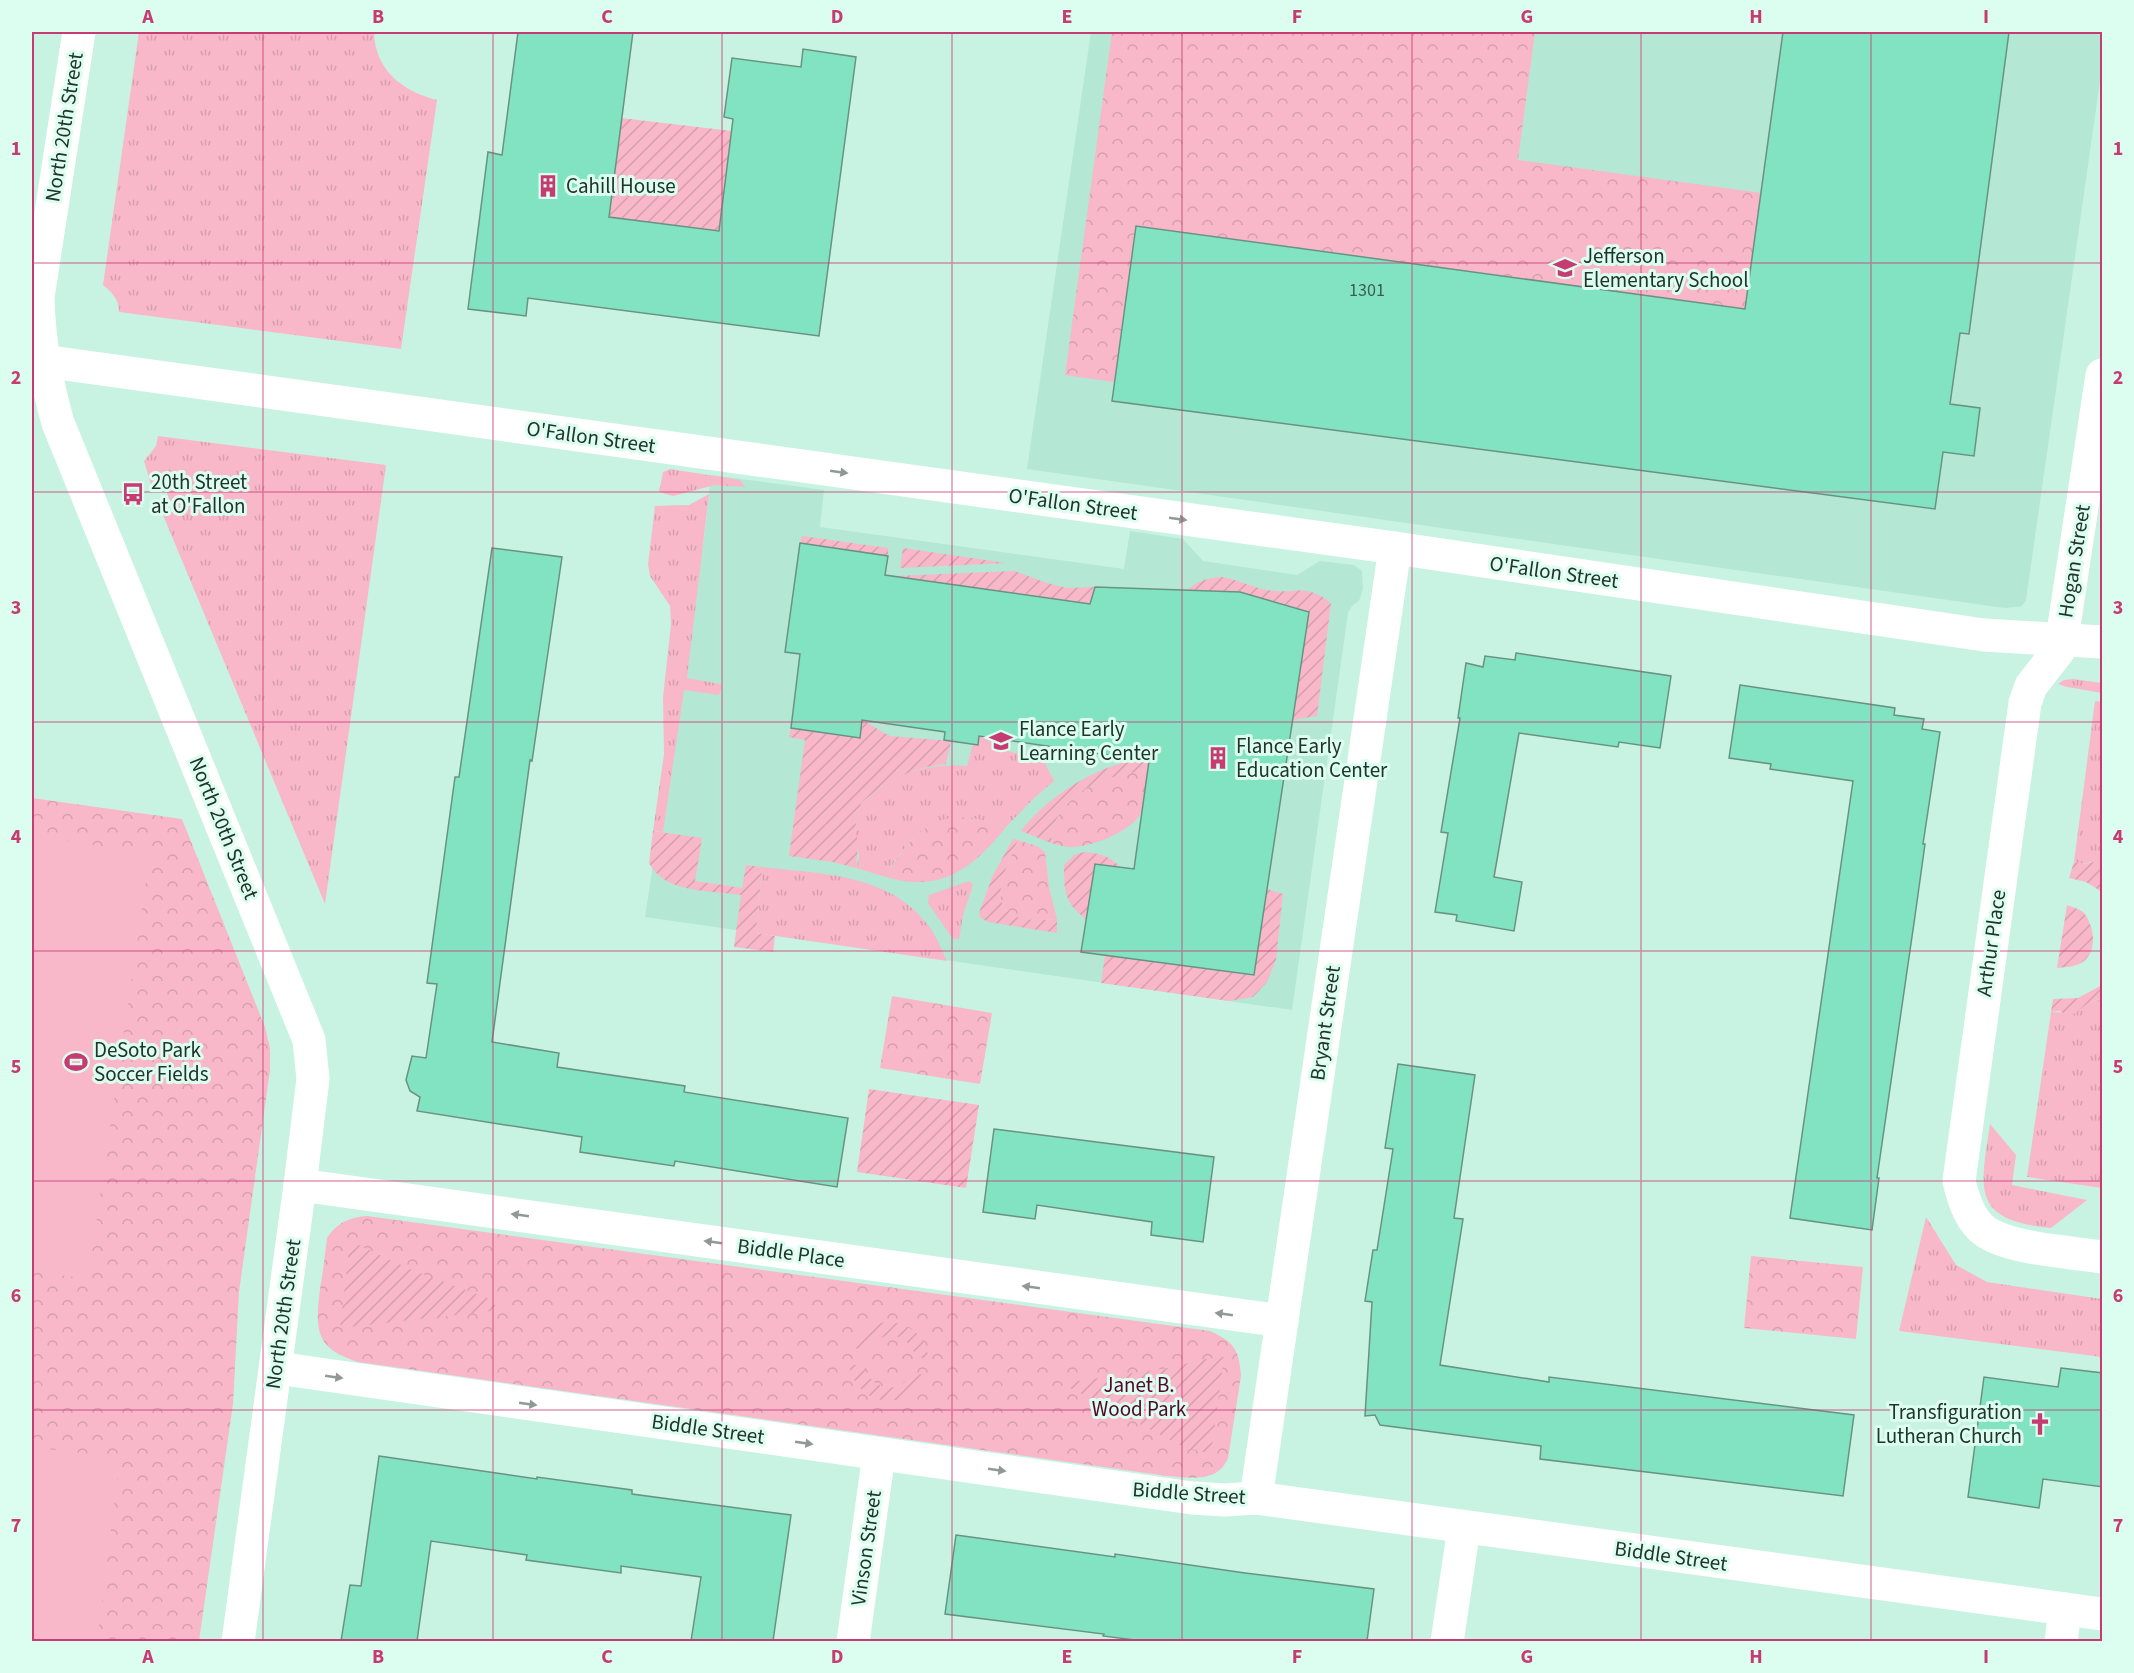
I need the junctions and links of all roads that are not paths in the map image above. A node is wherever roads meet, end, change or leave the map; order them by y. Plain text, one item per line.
1 (79, 32) edge
2 (43, 361) junction
3 (2103, 375) edge
4 (1395, 548) junction
5 (2062, 639) junction
6 (2103, 642) edge
7 (300, 1185) junction
8 (2103, 1257) edge
9 (1282, 1321) junction
10 (277, 1368) junction
11 (879, 1454) junction
12 (1256, 1498) junction
13 (1464, 1528) junction
14 (2065, 1609) junction
15 (2103, 1614) edge
16 (238, 1641) edge
17 (853, 1641) edge
18 (1447, 1641) edge
19 (2061, 1641) edge

1 - 2 street, North 20th Street
2 -> 4 street, O'Fallon Street
2 - 7 street, North 20th Street
3 - 5 street, Hogan Street
4 - 5 street, O'Fallon Street
4 - 9 street, Bryant Street
5 - 6 street, O'Fallon Street
5 - 8 street, Arthur Place
9 -> 7 street, Biddle Place
7 - 10 street, North 20th Street
9 - 12 street, Bryant Street
10 -> 11 street, Biddle Street
10 - 16 street, North 20th Street
11 -> 12 street, Biddle Street
11 - 17 street, Vinson Street
12 - 13 street, Biddle Street
13 - 14 street, Biddle Street
13 - 18 street
14 - 15 street, Biddle Street
14 - 19 street

